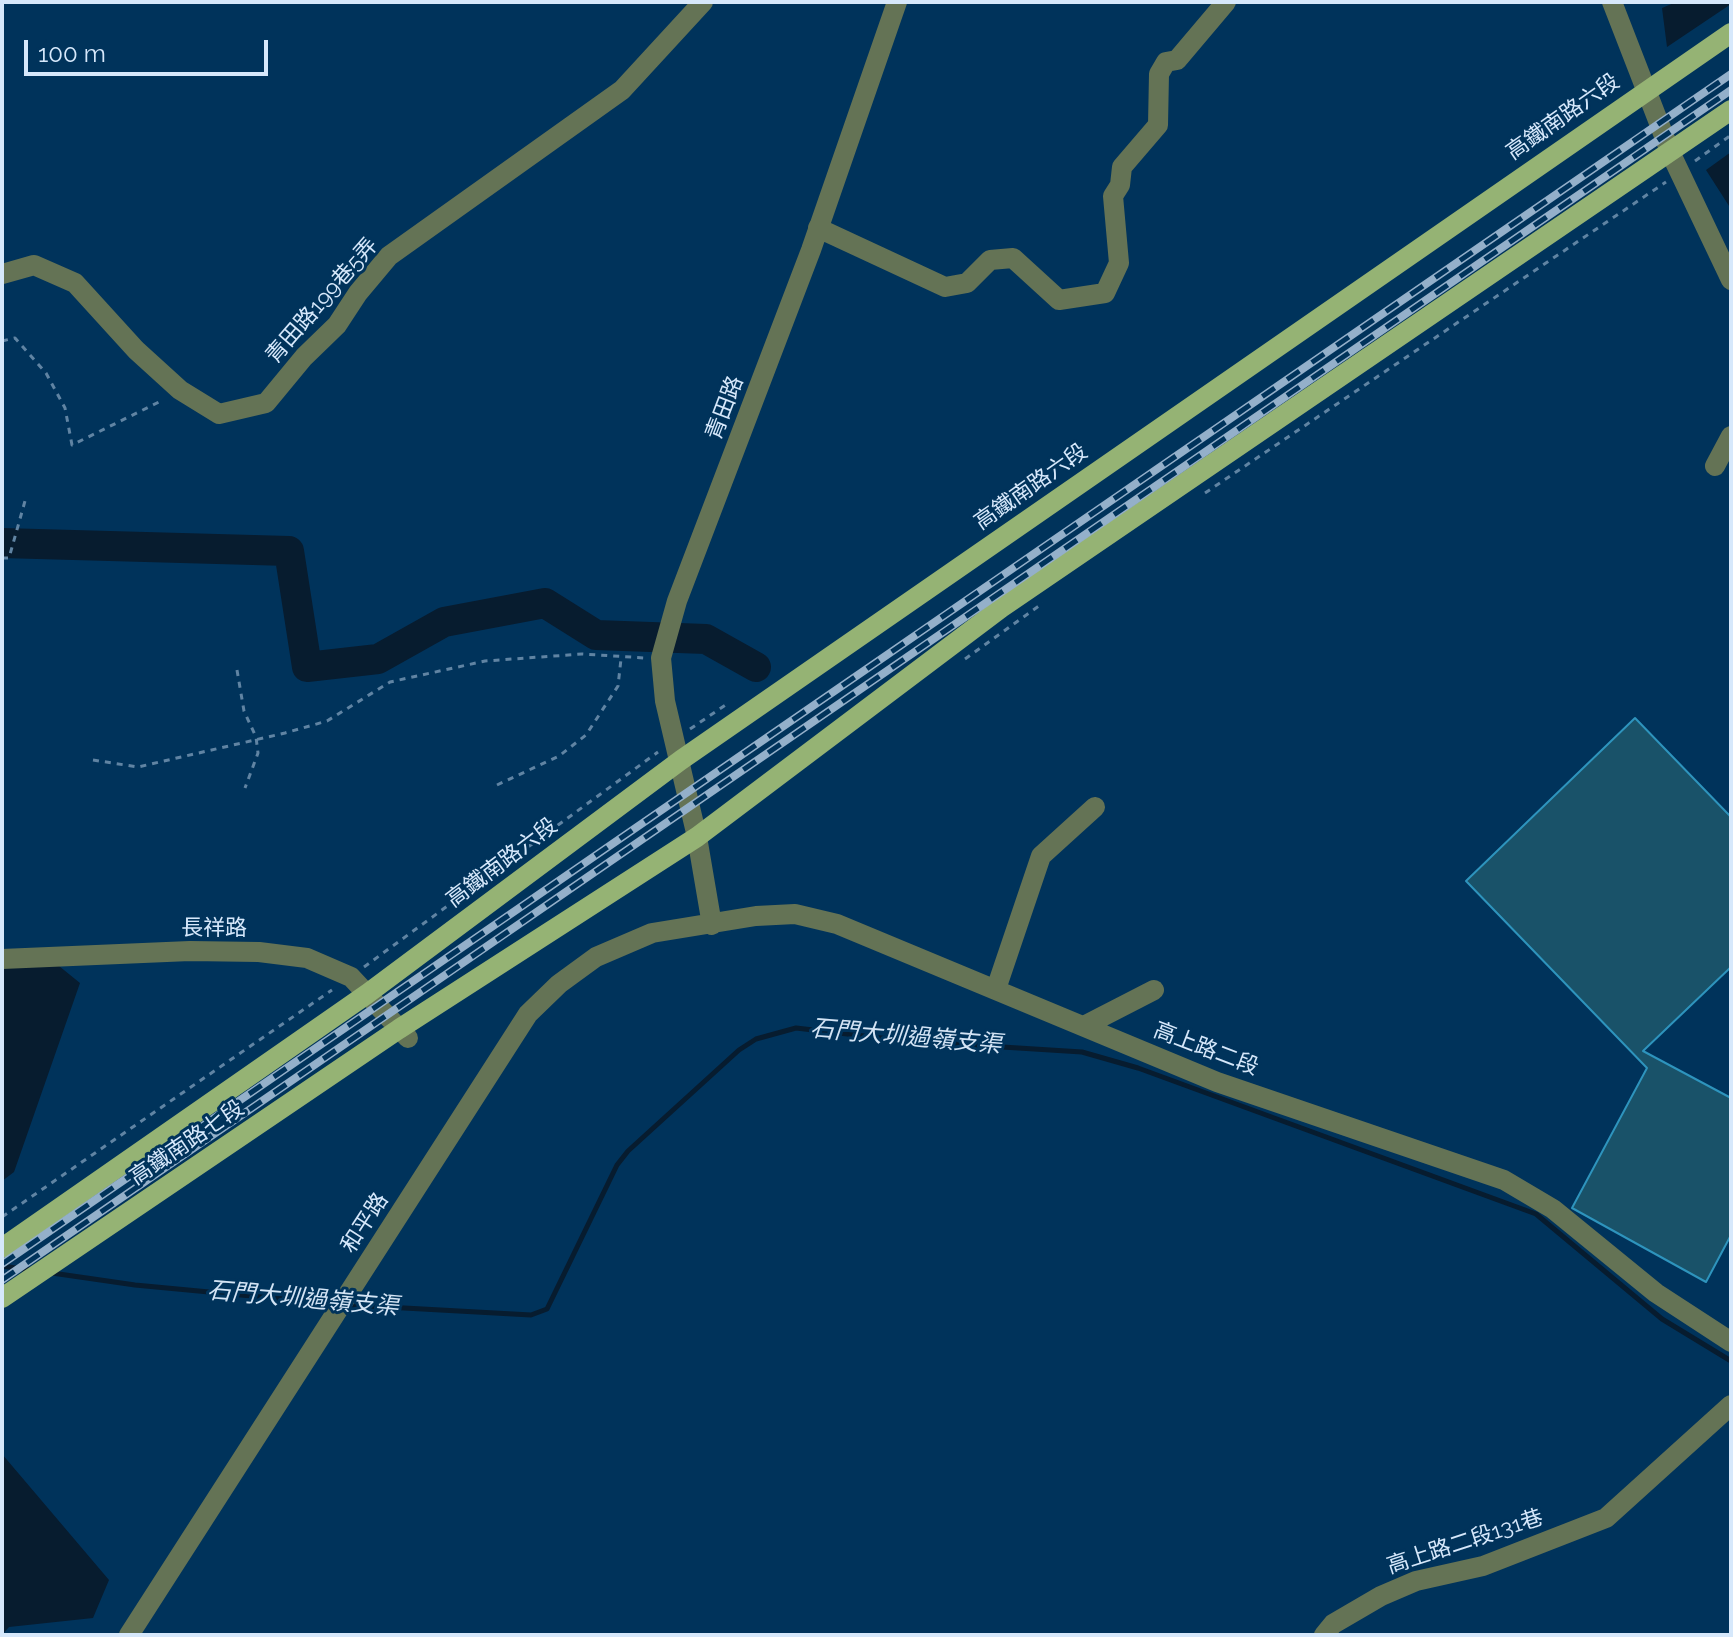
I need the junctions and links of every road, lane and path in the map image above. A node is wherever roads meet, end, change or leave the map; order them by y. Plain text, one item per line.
1 (703, 2) edge
2 (897, 2) edge
3 (1226, 2) edge
4 (1612, 2) edge
5 (1731, 33) edge
6 (1646, 89) junction
7 (1731, 110) edge
8 (1671, 154) junction
9 (818, 228) junction
10 (2, 274) edge
11 (1731, 280) edge
12 (2, 341) edge
13 (180, 390) junction
14 (1731, 436) edge
15 (1715, 466) dead end
16 (25, 501) dead end
17 (2, 558) edge
18 (664, 651) junction
19 (621, 659) junction
20 (237, 670) dead end
21 (256, 737) junction
22 (93, 760) dead end
23 (681, 760) junction
24 (497, 785) dead end
25 (245, 788) dead end
26 (1095, 807) dead end
27 (697, 837) junction
28 (712, 925) junction
29 (2, 959) edge
30 (996, 989) junction
31 (1154, 990) dead end
32 (367, 994) junction
33 (1084, 1026) junction
34 (403, 1033) junction
35 (2, 1248) edge
36 (2, 1298) edge
37 (1731, 1342) edge
38 (1731, 1405) edge
39 (1329, 1629) edge
40 (129, 1635) edge

1 - 13 street, 青田路199巷5弄
2 - 9 street, 青田路
3 - 9 street
4 - 6 street
5 - 6 main road, 高鐵南路六段
6 - 8 street
6 - 23 main road, 高鐵南路六段
7 - 8 main road
8 - 11 street
8 - 27 main road
9 - 18 street, 青田路
10 - 13 street, 青田路199巷5弄
12 - 13 path
14 - 15 street
16 - 17 path
18 - 19 path
18 - 23 street, 青田路
19 - 21 path
19 - 24 path
20 - 21 path
21 - 22 path
21 - 25 path
23 - 27 street, 青田路
23 - 32 main road, 高鐵南路六段
26 - 30 street
27 - 28 street
27 - 34 main road
28 - 30 street, 高上路二段
28 - 40 street, 和平路
29 - 32 street, 長祥路
30 - 33 street, 高上路二段
31 - 33 street
32 - 34 street, 長祥路
32 - 35 main road, 高鐵南路七段
33 - 37 street, 高上路二段
34 - 36 main road, 高鐵南路七段
38 - 39 street, 高上路二段131巷

